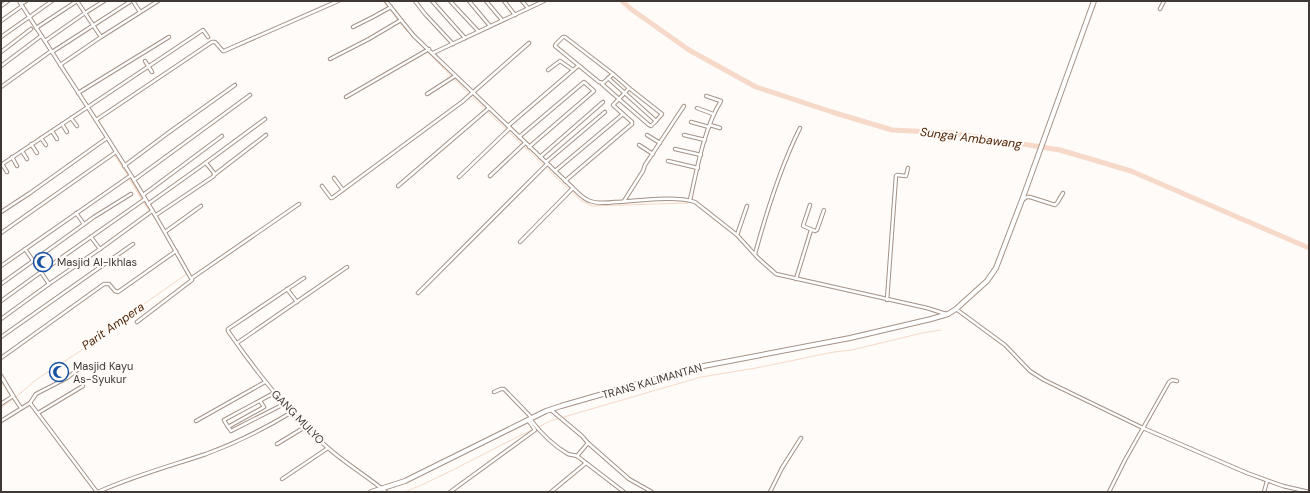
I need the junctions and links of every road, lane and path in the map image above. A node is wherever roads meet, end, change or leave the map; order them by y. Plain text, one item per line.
1 (8, 1) edge
2 (19, 1) edge
3 (26, 1) edge
4 (52, 1) edge
5 (78, 1) edge
6 (104, 1) edge
7 (132, 1) edge
8 (158, 1) edge
9 (338, 1) edge
10 (386, 1) edge
11 (415, 1) edge
12 (432, 1) edge
13 (450, 1) edge
14 (469, 1) edge
15 (486, 1) edge
16 (504, 1) edge
17 (522, 1) edge
18 (544, 1) edge
19 (1094, 1) edge
20 (1164, 1) edge
21 (539, 2) edge
22 (21, 5) junction
23 (1, 6) edge
24 (391, 7) junction
25 (528, 8) junction
26 (1160, 10) dead end
27 (140, 12) junction
28 (85, 13) junction
29 (515, 15) junction
30 (29, 17) junction
31 (401, 20) junction
32 (502, 20) junction
33 (1, 21) edge
34 (93, 26) junction
35 (490, 26) junction
36 (354, 27) dead end
37 (36, 28) junction
38 (31, 29) dead end
39 (478, 32) junction
40 (41, 36) junction
41 (1, 37) edge
42 (101, 37) junction
43 (169, 37) dead end
44 (208, 37) dead end
45 (465, 38) junction
46 (45, 41) junction
47 (529, 43) dead end
48 (453, 44) junction
49 (429, 49) junction
50 (1, 52) edge
51 (51, 52) junction
52 (432, 53) junction
53 (330, 59) dead end
54 (145, 61) dead end
55 (60, 65) junction
56 (1, 66) edge
57 (148, 66) junction
58 (578, 66) junction
59 (548, 70) dead end
60 (573, 70) junction
61 (152, 72) dead end
62 (613, 74) junction
63 (455, 76) junction
64 (608, 78) junction
65 (602, 84) junction
66 (235, 85) dead end
67 (1, 87) edge
68 (629, 88) junction
69 (78, 93) junction
70 (624, 93) junction
71 (427, 94) dead end
72 (471, 94) junction
73 (250, 95) dead end
74 (346, 96) dead end
75 (706, 96) dead end
76 (618, 99) junction
77 (603, 102) dead end
78 (684, 106) dead end
79 (87, 107) junction
80 (697, 108) dead end
81 (488, 109) junction
82 (606, 112) dead end
83 (623, 114) junction
84 (713, 114) junction
85 (71, 118) junction
86 (265, 119) dead end
87 (96, 120) junction
88 (656, 121) junction
89 (691, 122) dead end
90 (62, 124) junction
91 (76, 126) dead end
92 (709, 126) junction
93 (508, 128) junction
94 (720, 128) dead end
95 (800, 128) dead end
96 (52, 131) junction
97 (67, 132) dead end
98 (266, 135) dead end
99 (647, 135) dead end
100 (684, 135) dead end
101 (222, 136) dead end
102 (519, 137) junction
103 (41, 138) junction
104 (107, 138) junction
105 (57, 139) dead end
106 (705, 140) junction
107 (660, 143) junction
108 (31, 144) junction
109 (523, 144) junction
110 (46, 145) dead end
111 (639, 145) dead end
112 (529, 147) junction
113 (675, 148) dead end
114 (22, 151) junction
115 (116, 152) junction
116 (37, 153) dead end
117 (652, 154) junction
118 (701, 155) junction
119 (12, 157) junction
120 (540, 157) junction
121 (27, 159) dead end
122 (668, 161) dead end
123 (206, 163) junction
124 (547, 163) junction
125 (1, 164) edge
126 (17, 166) dead end
127 (124, 166) junction
128 (698, 168) junction
129 (908, 168) dead end
130 (555, 171) junction
131 (7, 172) dead end
132 (130, 176) junction
133 (214, 176) junction
134 (490, 176) dead end
135 (459, 177) dead end
136 (334, 178) dead end
137 (134, 180) junction
138 (565, 181) junction
139 (322, 186) dead end
140 (398, 186) dead end
141 (343, 190) junction
142 (571, 190) junction
143 (130, 194) dead end
144 (1063, 194) dead end
145 (142, 195) junction
146 (145, 199) junction
147 (690, 200) junction
148 (1022, 200) junction
149 (624, 202) junction
150 (148, 204) junction
151 (299, 204) dead end
152 (201, 206) dead end
153 (747, 206) dead end
154 (810, 206) dead end
155 (824, 210) dead end
156 (152, 211) junction
157 (1, 212) edge
158 (76, 212) junction
159 (156, 215) junction
160 (84, 224) junction
161 (811, 230) junction
162 (165, 232) junction
163 (1, 233) edge
164 (737, 235) junction
165 (91, 237) junction
166 (520, 242) dead end
167 (133, 244) dead end
168 (25, 249) junction
169 (100, 249) junction
170 (176, 251) junction
171 (755, 254) junction
172 (33, 260) junction
173 (1, 266) edge
174 (347, 267) dead end
175 (41, 272) junction
176 (192, 278) junction
177 (304, 278) dead end
178 (796, 279) junction
179 (1, 284) edge
180 (49, 284) junction
181 (288, 289) junction
182 (418, 293) dead end
183 (887, 300) junction
184 (1, 301) edge
185 (297, 302) junction
186 (956, 309) junction
187 (948, 314) junction
188 (1, 319) edge
189 (137, 322) dead end
190 (1, 337) edge
191 (237, 343) junction
192 (1, 358) edge
193 (86, 365) dead end
194 (1, 376) edge
195 (1177, 381) dead end
196 (265, 382) junction
197 (83, 386) dead end
198 (494, 392) dead end
199 (274, 393) junction
200 (13, 398) junction
201 (260, 401) junction
202 (30, 403) junction
203 (1, 404) edge
204 (284, 404) junction
205 (21, 408) junction
206 (550, 410) junction
207 (292, 412) junction
208 (38, 413) junction
209 (530, 419) junction
210 (1, 421) edge
211 (196, 421) dead end
212 (228, 427) junction
213 (305, 427) junction
214 (535, 428) junction
215 (1143, 428) junction
216 (801, 438) dead end
217 (588, 443) junction
218 (277, 444) dead end
219 (328, 448) junction
220 (577, 456) junction
221 (586, 463) junction
222 (282, 479) dead end
223 (1267, 480) junction
224 (1292, 488) junction
225 (382, 489) junction
226 (98, 492) edge
227 (371, 492) edge
228 (386, 492) edge
229 (450, 492) edge
230 (551, 492) edge
231 (624, 492) edge
232 (652, 492) edge
233 (770, 492) edge
234 (1109, 492) edge
235 (1264, 492) edge
236 (1291, 492) edge
237 (1309, 492) edge

1 - 23 street
2 - 22 street
3 - 22 street
4 - 30 street
5 - 28 street
5 - 37 street
6 - 28 street
7 - 27 street
7 - 34 street
8 - 27 street
9 - 87 street
10 - 24 street
11 - 48 street
12 - 45 street
13 - 39 street
14 - 35 street
15 - 32 street
16 - 29 street
17 - 25 street
18 - 21 street
19 - 148 highway, TRANS KALIMANTAN
20 - 26 street
21 - 25 street
22 - 30 street
22 - 33 street
24 - 31 street
24 - 36 street
25 - 29 street
27 - 42 street
28 - 34 street
28 - 46 street
29 - 32 street
30 - 37 street
30 - 41 street
31 - 49 street
31 - 53 street
32 - 35 street
34 - 42 street
34 - 51 street
35 - 39 street
37 - 40 street
38 - 50 street
39 - 45 street
40 - 46 street
40 - 56 street
42 - 55 street
43 - 69 street
44 - 57 street
45 - 48 street
46 - 51 street
47 - 72 street
48 - 52 street
49 - 52 street
49 - 74 street
51 - 55 street
51 - 67 street
52 - 63 street
54 - 57 street
55 - 69 street
57 - 61 street
57 - 79 street
58 - 60 street
58 - 62 street
58 - 65 street
59 - 60 street
60 - 93 street
62 - 64 street
62 - 68 street
63 - 71 street
63 - 72 street
64 - 65 street
64 - 70 street
65 - 76 street
66 - 127 street
68 - 70 street
68 - 88 street
69 - 79 street
70 - 76 street
70 - 88 street
72 - 81 street
72 - 141 street
73 - 137 street
75 - 84 street
76 - 83 street
76 - 88 street
77 - 120 street
78 - 107 street
79 - 85 street
79 - 87 street
80 - 84 street
81 - 93 street
81 - 140 street
82 - 124 street
83 - 130 street
83 - 138 street
84 - 92 street
85 - 90 street
85 - 91 street
86 - 123 street
87 - 104 street
89 - 92 street
90 - 96 street
90 - 97 street
92 - 94 street
92 - 106 street
93 - 102 street
93 - 135 street
95 - 171 street
96 - 103 street
96 - 105 street
98 - 133 street
99 - 107 street
100 - 106 street
101 - 145 street
102 - 109 street
102 - 112 street
103 - 108 street
103 - 110 street
104 - 115 street
104 - 157 street
106 - 118 street
107 - 117 street
108 - 114 street
108 - 116 street
109 - 112 street
109 - 134 street
111 - 117 street
112 - 120 street
113 - 118 street
114 - 119 street
114 - 121 street
115 - 127 street
115 - 163 street
117 - 149 street
118 - 128 street
119 - 125 street
119 - 126 street
120 - 124 street
122 - 128 street
123 - 133 street
123 - 150 street
124 - 130 street
124 - 182 street
125 - 131 street
127 - 132 street
128 - 147 street
129 - 183 street
130 - 138 street
132 - 137 street
132 - 158 street
133 - 159 street
136 - 141 street
137 - 145 street
138 - 142 street
139 - 141 street
142 - 149 street
142 - 166 street
143 - 160 street
144 - 148 street
145 - 146 street
146 - 150 street
146 - 165 street
147 - 149 street
147 - 164 street
148 - 186 highway, TRANS KALIMANTAN
150 - 156 street
151 - 176 street
152 - 162 street
153 - 164 street
154 - 161 street
155 - 161 street
156 - 159 street
156 - 169 street
158 - 160 street
158 - 168 street
159 - 162 street
160 - 172 street
161 - 178 street
162 - 170 street
164 - 171 street
165 - 169 street
165 - 175 street
167 - 190 street
168 - 172 street
168 - 173 street
169 - 180 street
170 - 176 street
170 - 192 street
171 - 178 street
172 - 175 street
172 - 179 street
174 - 185 street
175 - 180 street
175 - 184 street
176 - 189 street
177 - 181 street
178 - 183 street
180 - 188 street
181 - 185 street
181 - 191 street, GANG MULYO
183 - 187 street
185 - 191 street
186 - 187 highway, TRANS KALIMANTAN
186 - 215 street
187 - 206 highway, TRANS KALIMANTAN
191 - 196 street, GANG MULYO
193 - 202 street
194 - 200 street
195 - 215 street
196 - 199 street, GANG MULYO
196 - 211 street
197 - 208 street
198 - 209 street
199 - 201 street
199 - 204 street, GANG MULYO
200 - 203 street
200 - 205 street
201 - 212 street
201 - 212 street
202 - 205 street
202 - 208 street
204 - 207 street, GANG MULYO
204 - 212 street
205 - 210 street
206 - 209 highway, TRANS KALIMANTAN
206 - 217 street
207 - 213 street, GANG MULYO
207 - 226 street
208 - 226 street
209 - 214 street
209 - 225 highway, TRANS KALIMANTAN
213 - 218 street
213 - 219 street, GANG MULYO
214 - 220 street
214 - 229 street
215 - 223 street
215 - 234 street
216 - 233 street
217 - 220 street
217 - 232 street
219 - 222 street
219 - 225 street, GANG MULYO
220 - 221 street
221 - 230 street
221 - 231 street
223 - 224 street
223 - 235 street
224 - 236 street
224 - 237 street
225 - 227 highway, TRANS KALIMANTAN
225 - 228 street, GANG MULYO

